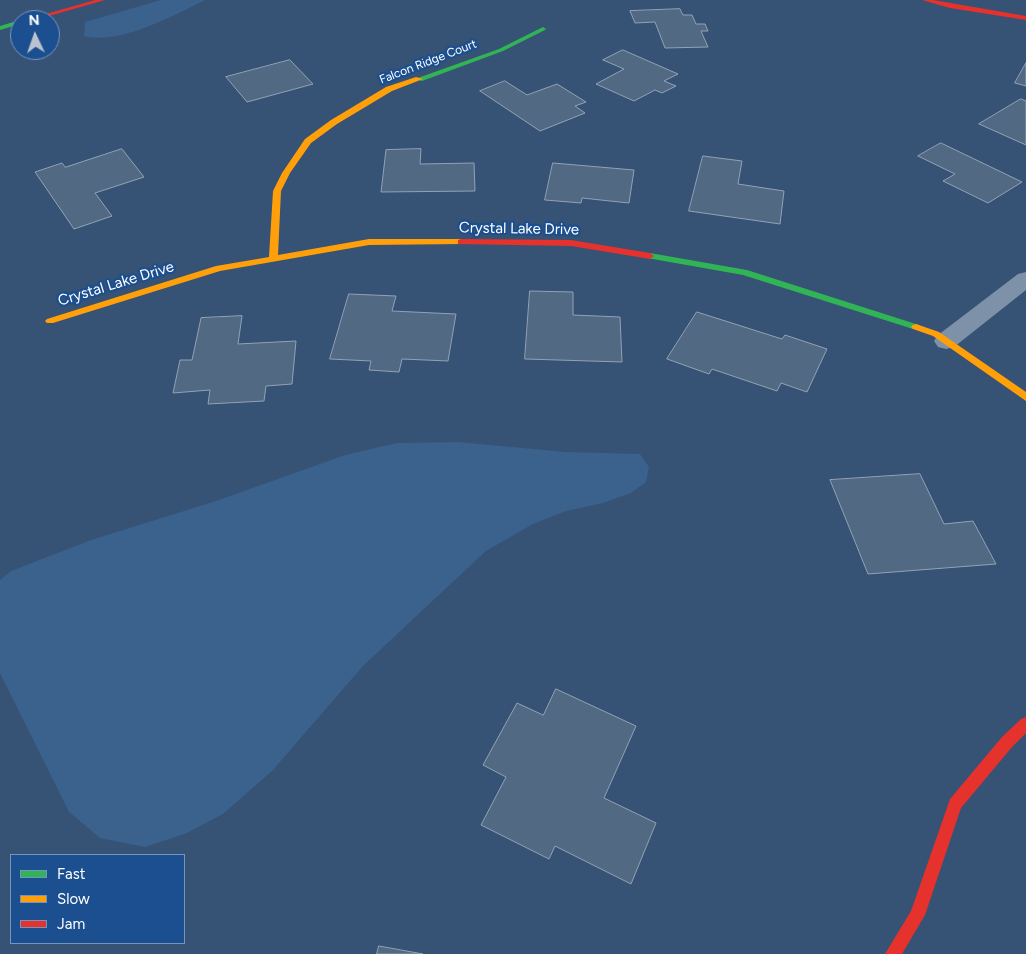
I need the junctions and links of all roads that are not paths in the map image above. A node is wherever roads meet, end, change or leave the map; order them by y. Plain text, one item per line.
1 (102, 0) edge
2 (925, 0) edge
3 (60, 11) edge
4 (1026, 18) edge
5 (543, 29) dead end
6 (273, 258) junction
7 (1026, 278) edge
8 (50, 321) dead end
9 (946, 341) junction
10 (1026, 397) edge
11 (1026, 724) edge
12 (893, 954) edge

1 - 3 street
2 - 4 street
5 - 6 street, Falcon Ridge Court
6 - 8 street, Crystal Lake Drive
6 - 9 street, Crystal Lake Drive
7 - 9 street
9 - 10 street, Crystal Lake Drive
11 - 12 street

